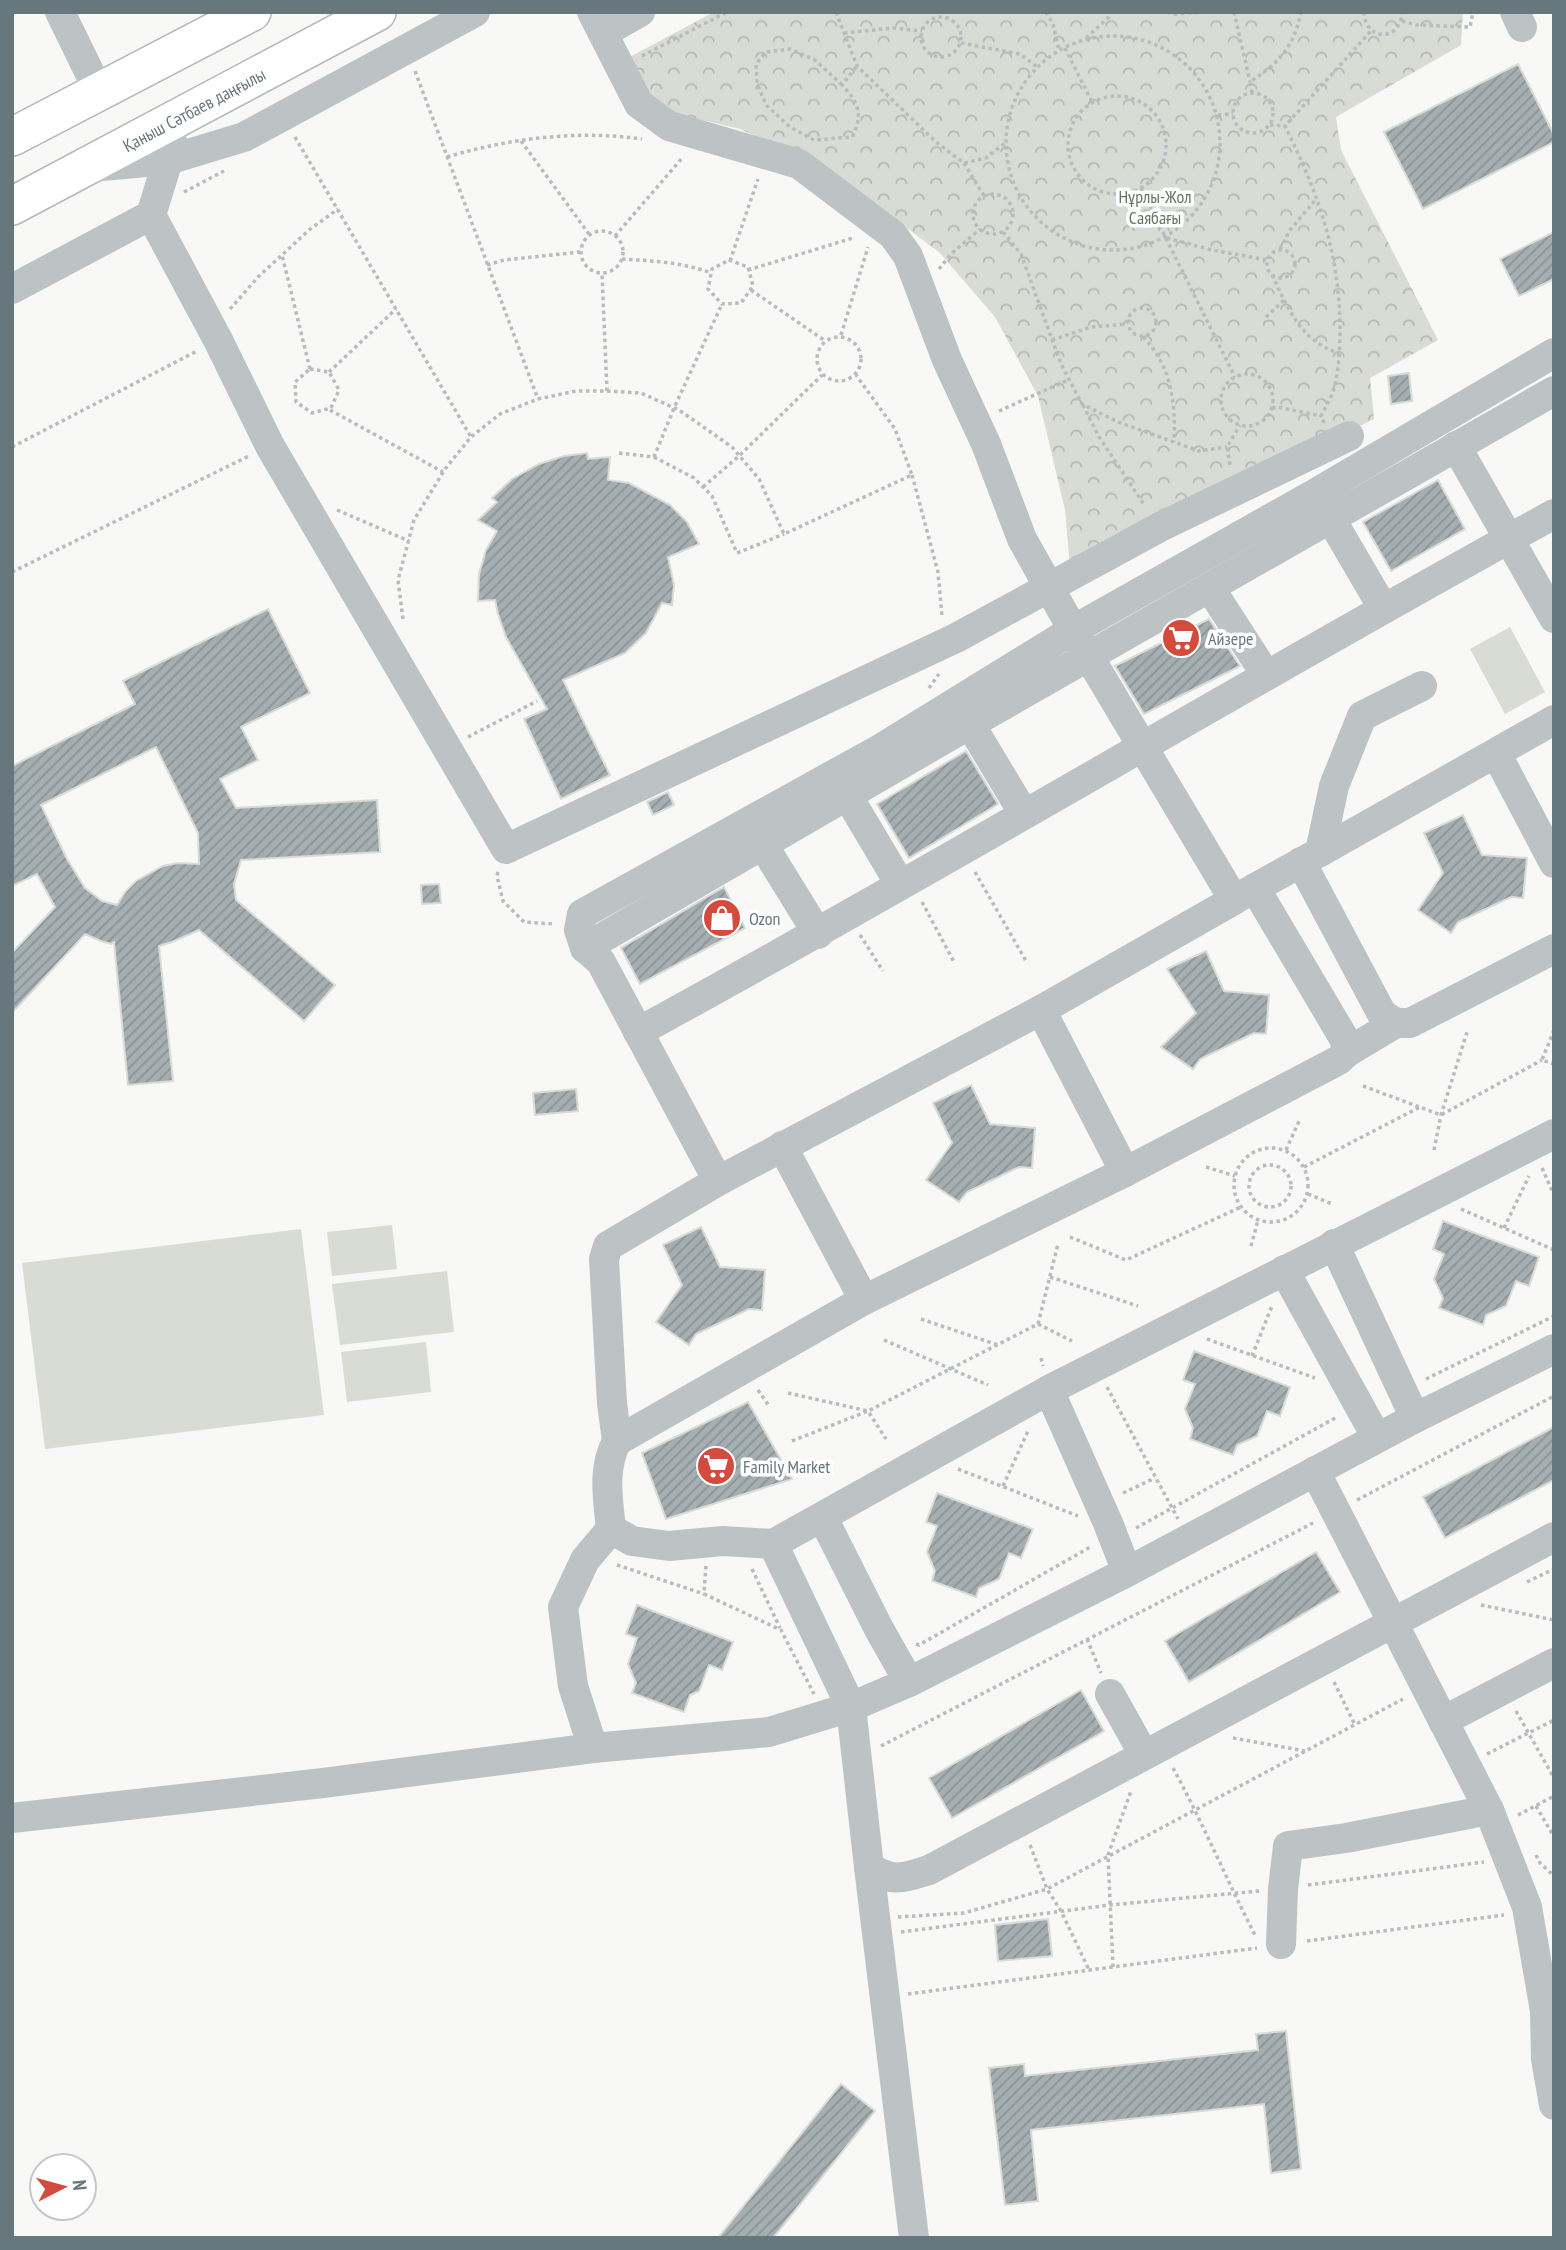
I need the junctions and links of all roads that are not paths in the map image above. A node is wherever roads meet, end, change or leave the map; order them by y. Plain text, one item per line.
1 (60, 12) edge
2 (252, 12) edge
3 (377, 12) edge
4 (475, 12) edge
5 (640, 12) edge
6 (597, 23) edge
7 (99, 92) junction
8 (181, 116) junction
9 (12, 137) edge
10 (168, 160) junction
11 (83, 168) junction
12 (12, 206) edge
13 (151, 215) junction
14 (12, 289) edge
15 (1554, 353) edge
16 (1554, 391) edge
17 (1341, 440) road end
18 (1456, 446) junction
19 (1323, 505) junction
20 (1554, 514) edge
21 (1510, 538) junction
22 (1049, 587) junction
23 (1210, 588) junction
24 (1384, 608) junction
25 (1554, 618) edge
26 (1073, 629) junction
27 (1091, 656) junction
28 (1266, 676) junction
29 (1422, 687) dead end
30 (1554, 720) edge
31 (970, 723) junction
32 (1144, 746) junction
33 (1496, 753) junction
34 (847, 795) junction
35 (1024, 814) junction
36 (763, 845) junction
37 (1310, 857) junction
38 (1554, 863) edge
39 (905, 881) junction
40 (1244, 894) junction
41 (818, 934) junction
42 (585, 948) junction
43 (1554, 949) edge
44 (1041, 1010) junction
45 (1396, 1023) junction
46 (638, 1032) junction
47 (1346, 1053) junction
48 (782, 1146) junction
49 (1548, 1146) edge
50 (1125, 1172) junction
51 (718, 1181) junction
52 (1334, 1244) junction
53 (1284, 1270) junction
54 (863, 1300) junction
55 (1554, 1349) edge
56 (1049, 1390) junction
57 (1415, 1418) junction
58 (1377, 1438) junction
59 (617, 1441) junction
60 (1315, 1471) junction
61 (823, 1518) junction
62 (611, 1529) junction
63 (1554, 1537) edge
64 (773, 1544) junction
65 (1127, 1572) junction
66 (1394, 1621) junction
67 (1554, 1663) edge
68 (909, 1682) junction
69 (1110, 1694) road end
70 (838, 1711) junction
71 (1443, 1721) junction
72 (593, 1748) junction
73 (1157, 1759) junction
74 (1502, 1813) junction
75 (12, 1818) edge
76 (869, 1867) junction
77 (1281, 1944) road end
78 (1550, 2009) edge
79 (1554, 2105) edge
80 (914, 2238) edge

1 - 7 lane
2 - 7 main road
3 - 8 main road, Қаныш Сәтбаев даңғылы
4 - 10 lane
5 - 6 lane
6 - 22 lane
7 - 9 main road
8 - 10 lane
8 - 11 main road, Қаныш Сәтбаев даңғылы
10 - 11 lane
10 - 13 lane
11 - 12 main road, Қаныш Сәтбаев даңғылы
13 - 14 lane
13 - 22 lane
15 - 19 lane
16 - 18 lane
17 - 22 lane
18 - 19 lane
18 - 21 lane
19 - 23 lane
19 - 24 lane
19 - 26 lane
20 - 21 lane
21 - 24 lane
21 - 25 lane
22 - 26 lane
23 - 27 lane
23 - 28 lane
24 - 28 lane
26 - 27 lane
26 - 42 lane
27 - 31 lane
27 - 32 lane
28 - 32 lane
29 - 37 lane
30 - 33 lane
31 - 34 lane
31 - 35 lane
32 - 35 lane
32 - 40 lane
33 - 37 lane
33 - 38 lane
34 - 36 lane
34 - 39 lane
35 - 39 lane
36 - 41 lane
36 - 42 lane
37 - 40 lane
37 - 45 lane
39 - 41 lane
40 - 44 lane
40 - 47 lane
41 - 46 lane
42 - 46 lane
43 - 45 lane
44 - 48 lane
44 - 50 lane
45 - 47 lane
46 - 51 lane
47 - 50 lane
48 - 51 lane
48 - 54 lane
49 - 52 lane
50 - 54 lane
51 - 59 lane
52 - 53 lane
52 - 57 lane
53 - 56 lane
53 - 58 lane
54 - 59 lane
55 - 57 lane
56 - 61 lane
56 - 65 lane
57 - 58 lane
58 - 60 lane
59 - 62 lane
60 - 65 lane
60 - 66 lane
61 - 64 lane
61 - 68 lane
62 - 64 lane
62 - 72 lane
63 - 66 lane
64 - 70 lane
65 - 68 lane
66 - 71 lane
66 - 73 lane
67 - 71 lane
68 - 70 lane
69 - 73 lane
70 - 72 lane
70 - 76 lane
71 - 74 lane
72 - 75 lane
73 - 76 lane
74 - 77 lane
74 - 78 lane
76 - 80 lane
78 - 79 lane

